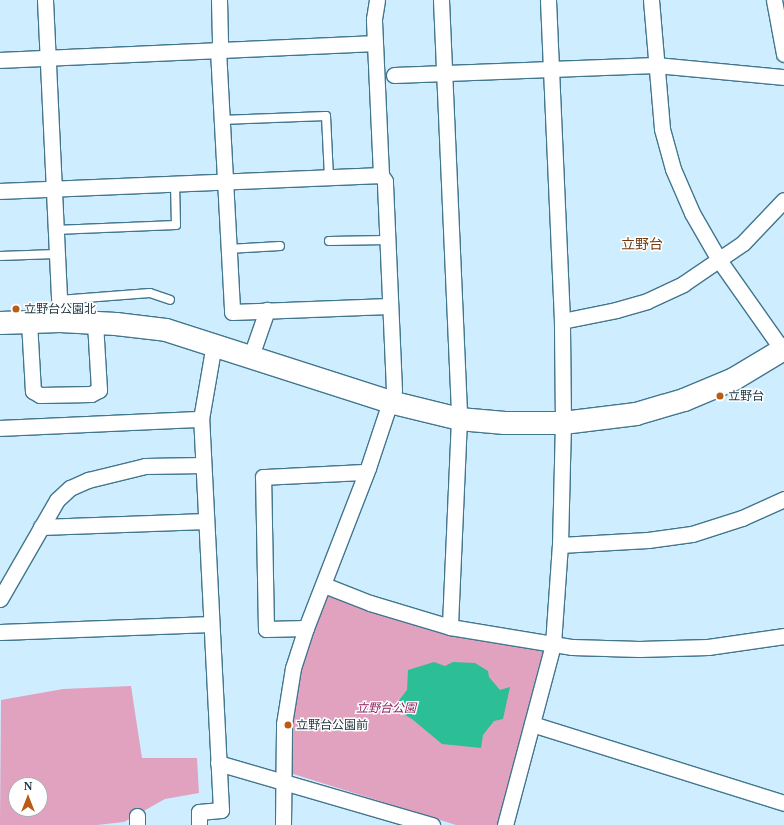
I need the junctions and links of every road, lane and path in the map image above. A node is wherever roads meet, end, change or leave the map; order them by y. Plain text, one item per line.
1 (45, 0) edge
2 (219, 0) edge
3 (377, 0) edge
4 (441, 0) edge
5 (548, 0) edge
6 (651, 0) edge
7 (774, 0) edge
8 (375, 43) junction
9 (218, 50) junction
10 (784, 54) edge
11 (48, 58) junction
12 (0, 60) edge
13 (656, 65) junction
14 (551, 70) junction
15 (444, 73) junction
16 (394, 75) dead end
17 (784, 77) edge
18 (221, 120) junction
19 (381, 175) junction
20 (330, 177) junction
21 (225, 181) junction
22 (175, 183) junction
23 (53, 188) junction
24 (0, 191) edge
25 (784, 200) edge
26 (55, 230) junction
27 (387, 240) junction
28 (329, 242) dead end
29 (280, 246) dead end
30 (228, 249) junction
31 (56, 254) junction
32 (0, 256) edge
33 (719, 260) junction
34 (170, 300) dead end
35 (389, 306) junction
36 (59, 310) junction
37 (267, 310) junction
38 (562, 321) junction
39 (29, 322) junction
40 (96, 322) junction
41 (0, 323) edge
42 (214, 344) junction
43 (784, 351) edge
44 (251, 356) junction
45 (390, 402) junction
46 (201, 419) junction
47 (459, 419) junction
48 (563, 423) junction
49 (0, 428) edge
50 (203, 465) junction
51 (366, 472) junction
52 (784, 499) edge
53 (206, 521) junction
54 (41, 527) junction
55 (560, 545) junction
56 (324, 585) junction
57 (0, 599) edge
58 (211, 624) junction
59 (450, 627) junction
60 (306, 628) junction
61 (0, 632) edge
62 (784, 636) edge
63 (553, 644) junction
64 (532, 724) junction
65 (218, 763) junction
66 (282, 780) junction
67 (784, 803) edge
68 (199, 825) edge
69 (282, 825) edge
70 (432, 825) edge
71 (505, 825) edge

1 - 11 street
2 - 9 street
3 - 8 street
4 - 15 street
5 - 14 street
6 - 13 street
7 - 10 street
8 - 9 street
8 - 19 street
9 - 11 street
9 - 18 street
11 - 12 street
11 - 23 street
13 - 14 street
13 - 17 street
13 - 33 street
14 - 15 street
14 - 38 street
15 - 16 street
15 - 47 street
18 - 20 lane
18 - 21 street
19 - 20 street
19 - 27 street
20 - 21 street
21 - 22 street
21 - 30 street
22 - 23 street
22 - 26 lane
23 - 24 street
23 - 26 street
25 - 33 street
26 - 31 street
27 - 28 lane
27 - 35 street
29 - 30 lane
30 - 37 street
31 - 32 lane
31 - 36 street
33 - 38 street
33 - 43 street
34 - 36 lane
35 - 37 street
35 - 45 street
36 - 39 street
36 - 40 street
37 - 44 street
38 - 48 street
39 - 40 street
39 - 41 street
40 - 42 street
42 - 44 street
42 - 46 street
43 - 48 street
44 - 45 street
45 - 47 street
45 - 51 street
46 - 49 street
46 - 50 street
47 - 48 street
47 - 59 street
48 - 55 street
50 - 53 street
50 - 54 street
51 - 56 street
51 - 60 street
52 - 55 street
53 - 54 street
53 - 58 street
54 - 57 street
55 - 63 street
56 - 59 street
56 - 60 street
58 - 61 street
58 - 65 street
59 - 63 street
60 - 66 street
62 - 63 street
63 - 64 street
64 - 67 street
64 - 71 street
65 - 66 street
65 - 68 street
66 - 69 street
66 - 70 street

